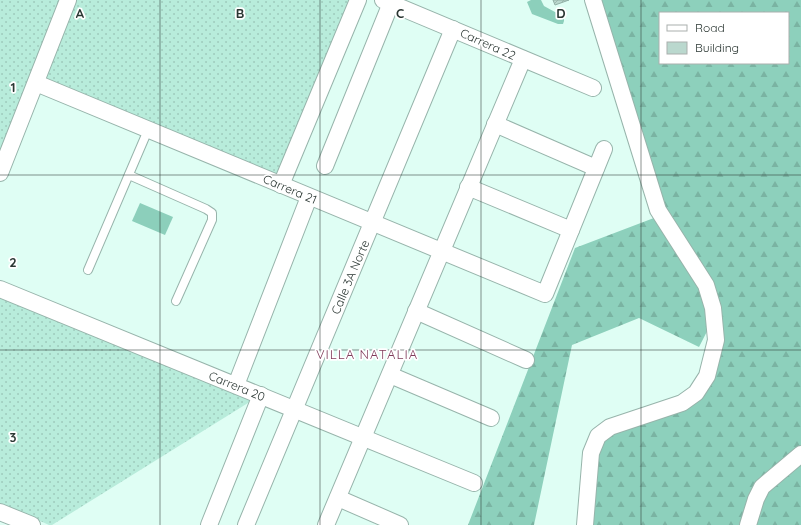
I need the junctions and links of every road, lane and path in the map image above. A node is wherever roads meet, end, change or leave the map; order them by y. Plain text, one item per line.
1 (68, 0) edge
2 (358, 0) edge
3 (593, 0) edge
4 (387, 1) edge
5 (454, 29) junction
6 (523, 59) junction
7 (36, 83) junction
8 (593, 88) dead end
9 (495, 124) junction
10 (148, 130) junction
11 (604, 149) dead end
12 (325, 166) dead end
13 (596, 168) junction
14 (0, 173) edge
15 (129, 175) junction
16 (281, 185) junction
17 (468, 187) junction
18 (310, 197) junction
19 (372, 223) junction
20 (571, 230) junction
21 (441, 252) junction
22 (88, 270) dead end
23 (0, 289) edge
24 (176, 301) dead end
25 (416, 311) junction
26 (526, 360) dead end
27 (390, 375) junction
28 (236, 385) junction
29 (261, 395) junction
30 (295, 409) junction
31 (491, 418) dead end
32 (363, 437) junction
33 (801, 454) edge
34 (474, 483) dead end
35 (338, 498) junction
36 (5, 517) edge
37 (32, 525) edge
38 (209, 525) edge
39 (246, 525) edge
40 (326, 525) edge
41 (400, 525) edge
42 (585, 525) edge
43 (748, 525) edge

1 - 7 street
2 - 16 street
3 - 42 street
4 - 5 street, Carrera 22
4 - 12 street
5 - 6 street, Carrera 22
5 - 19 street, Calle 3A Norte
6 - 8 street, Carrera 22
6 - 9 street
7 - 10 street, Carrera 21
7 - 14 street
9 - 13 street
9 - 17 street
10 - 15 lane
10 - 16 street, Carrera 21
11 - 13 street
13 - 20 street
15 - 22 lane
15 - 24 lane
16 - 18 street, Carrera 21
17 - 20 street
17 - 21 street
18 - 19 street, Carrera 21
18 - 28 street
19 - 21 street, Carrera 21
19 - 30 street, Calle 3A Norte
20 - 21 street, Carrera 21
21 - 25 street
23 - 28 street, Carrera 20
25 - 26 street
25 - 27 street
27 - 31 street
27 - 32 street
28 - 29 street, Carrera 20
29 - 30 street, Carrera 20
29 - 38 street
30 - 32 street, Carrera 20
30 - 39 street, Calle 3A Norte
32 - 34 street, Carrera 20
32 - 35 street
33 - 43 street
35 - 40 street
35 - 41 street
36 - 37 street

